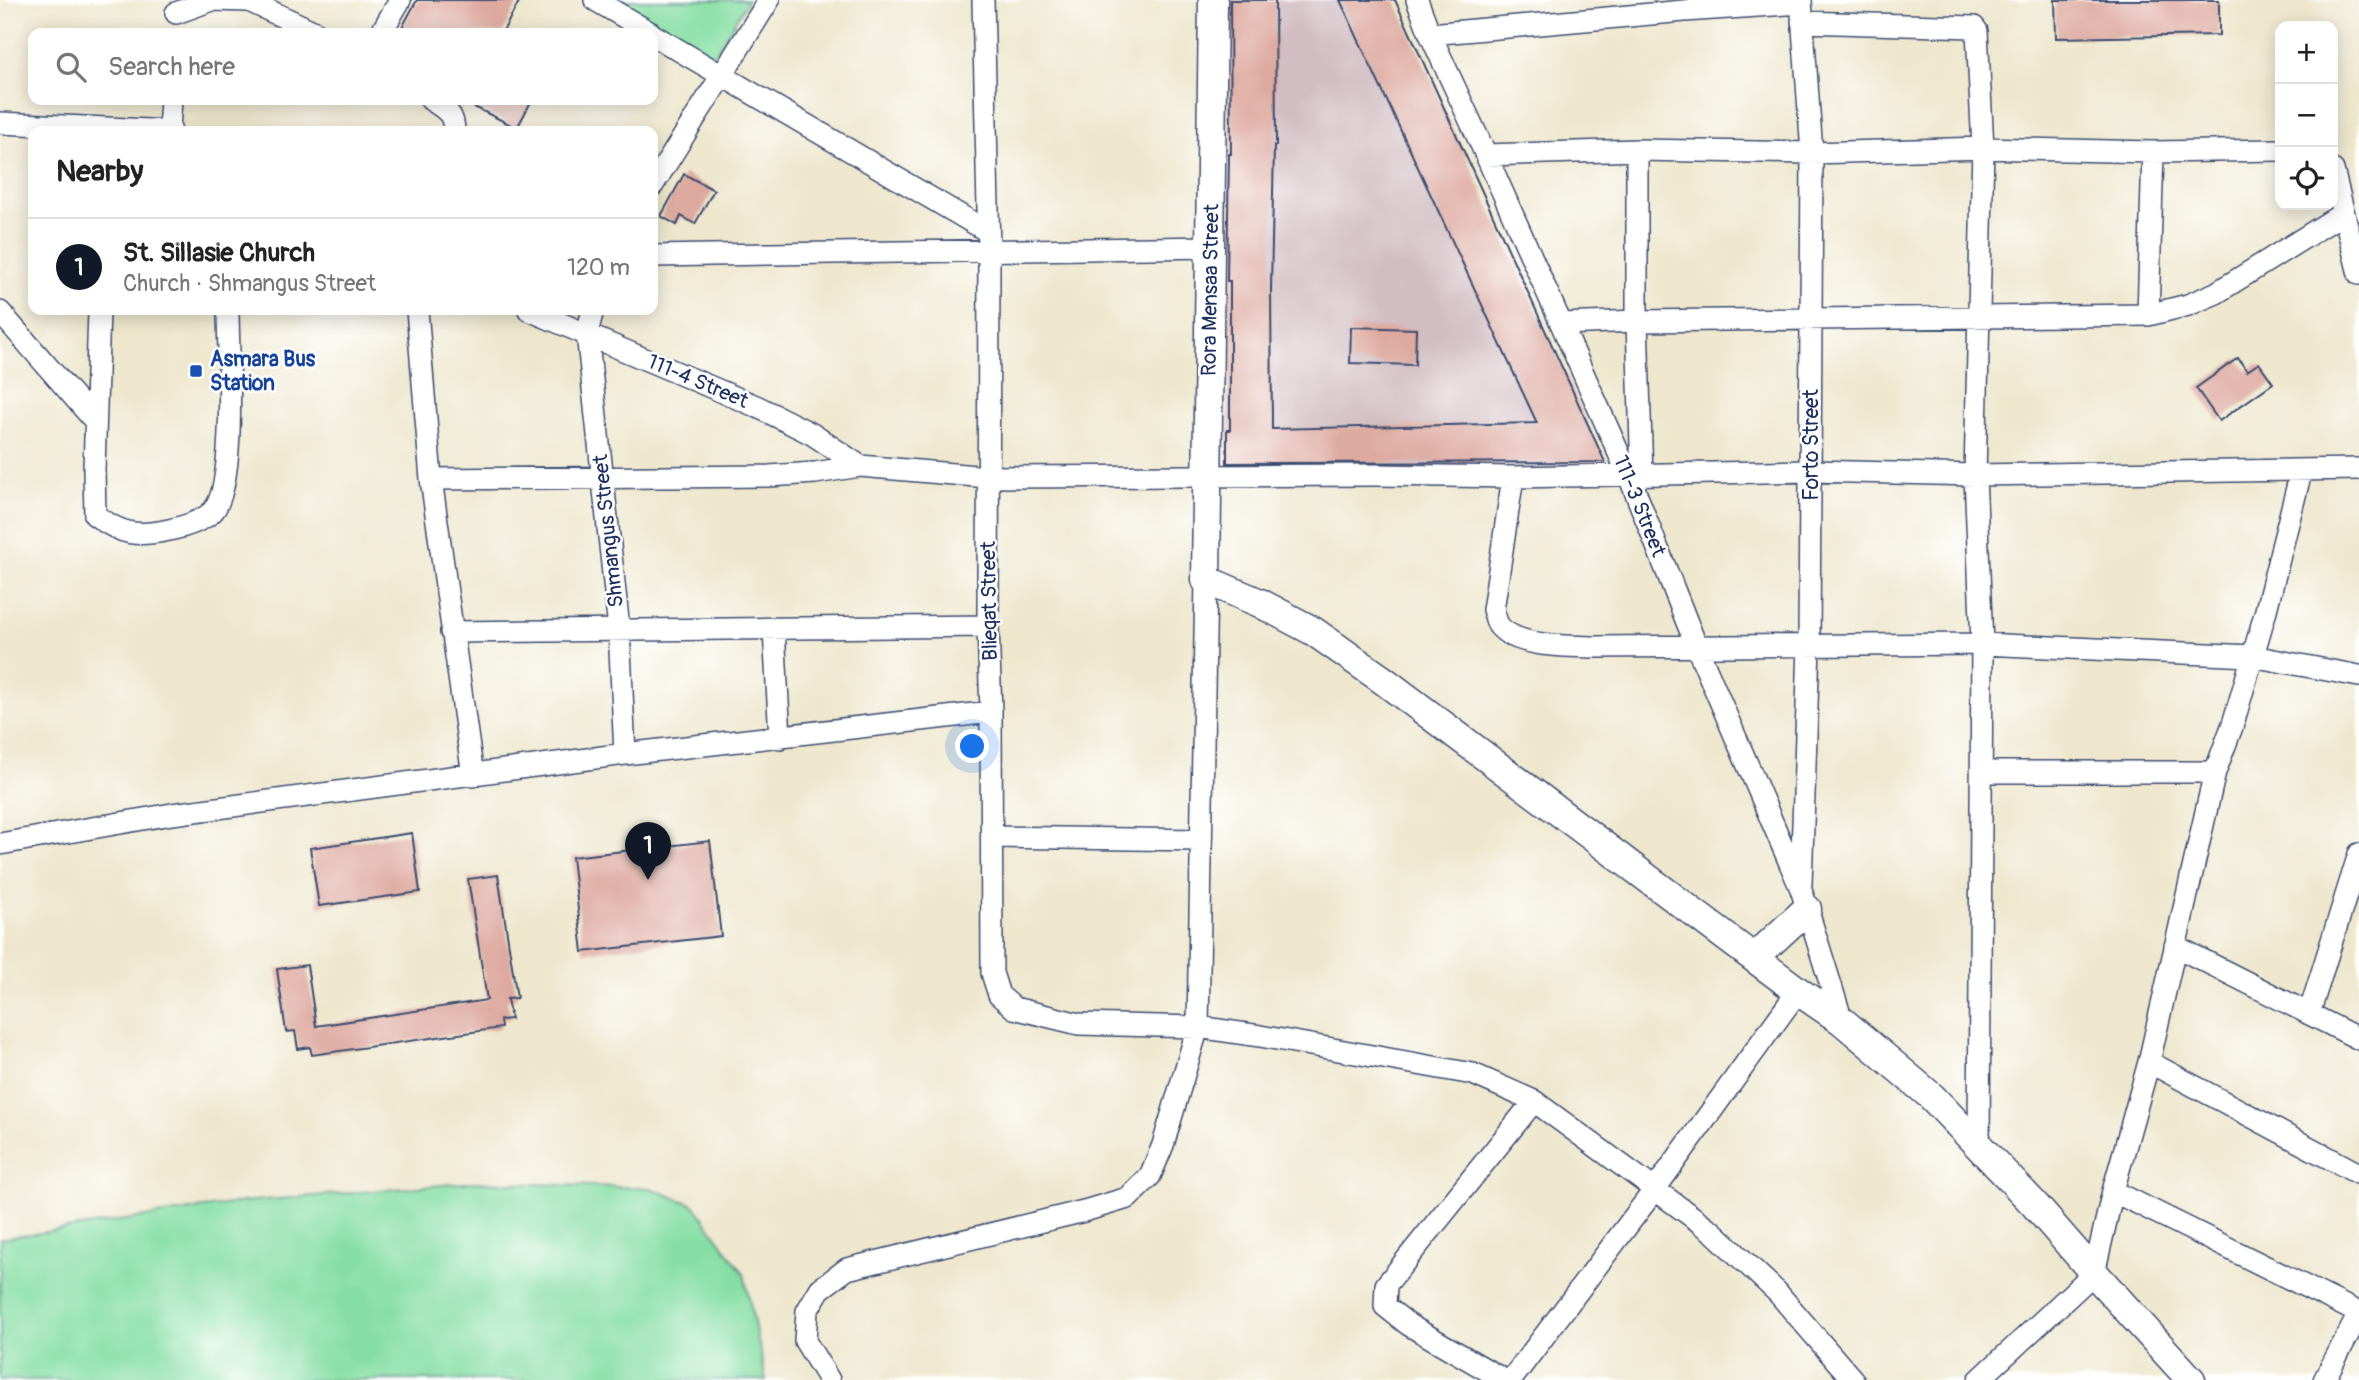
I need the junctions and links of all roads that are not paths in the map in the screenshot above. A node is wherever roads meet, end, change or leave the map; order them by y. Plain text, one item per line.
1 (400, 0) edge
2 (595, 0) edge
3 (769, 0) edge
4 (983, 0) edge
5 (1213, 0) edge
6 (1417, 0) edge
7 (1801, 8) edge
8 (176, 15) edge
9 (306, 28) edge
10 (384, 28) edge
11 (642, 28) edge
12 (1430, 34) junction
13 (658, 38) edge
14 (722, 76) junction
15 (171, 105) edge
16 (439, 105) edge
17 (0, 122) edge
18 (63, 126) edge
19 (170, 126) edge
20 (454, 126) edge
21 (1983, 148) junction
22 (1637, 150) junction
23 (2275, 150) edge
24 (2153, 152) junction
25 (1812, 153) junction
26 (1486, 155) junction
27 (658, 177) edge
28 (2338, 184) edge
29 (2347, 208) edge
30 (988, 240) junction
31 (1211, 247) junction
32 (658, 256) edge
33 (2359, 274) edge
34 (0, 312) edge
35 (99, 315) edge
36 (228, 315) edge
37 (416, 315) edge
38 (542, 315) edge
39 (592, 315) edge
40 (2148, 315) junction
41 (1980, 318) junction
42 (1637, 321) junction
43 (1810, 321) junction
44 (1562, 324) junction
45 (587, 333) junction
46 (95, 421) junction
47 (860, 466) junction
48 (2359, 469) edge
49 (1812, 471) junction
50 (2301, 472) junction
51 (1209, 475) junction
52 (1975, 475) junction
53 (1636, 476) junction
54 (602, 477) junction
55 (988, 477) junction
56 (1513, 477) junction
57 (431, 479) junction
58 (1206, 580) junction
59 (988, 626) junction
60 (619, 629) junction
61 (774, 629) junction
62 (451, 632) junction
63 (1982, 644) junction
64 (1696, 645) junction
65 (1810, 646) junction
66 (2252, 656) junction
67 (2359, 676) edge
68 (991, 712) junction
69 (780, 738) junction
70 (625, 754) junction
71 (1982, 772) junction
72 (2215, 772) junction
73 (473, 776) junction
74 (992, 837) junction
75 (1202, 840) junction
76 (0, 844) edge
77 (2359, 854) edge
78 (1804, 899) junction
79 (2175, 946) junction
80 (1755, 957) junction
81 (1798, 990) junction
82 (2309, 1014) junction
83 (1842, 1021) junction
84 (1198, 1027) junction
85 (2359, 1039) edge
86 (2149, 1062) junction
87 (1534, 1101) junction
88 (1979, 1145) junction
89 (2359, 1174) edge
90 (1655, 1189) junction
91 (2113, 1191) junction
92 (2094, 1273) junction
93 (2359, 1314) edge
94 (829, 1380) edge
95 (1504, 1380) edge
96 (1511, 1380) edge
97 (1853, 1380) edge
98 (1979, 1380) edge
99 (2191, 1380) edge
100 (2324, 1380) edge

1 - 10 street
2 - 11 street
3 - 14 street
4 - 30 street, Blieqat Street
5 - 31 main road, Rora Mensaa Street
6 - 12 street, 111-3 Street
7 - 12 street
7 - 21 street
7 - 25 street, Forto Street
8 - 9 street
12 - 26 street, 111-3 Street
13 - 14 street
14 - 27 street
14 - 30 street
15 - 19 street
16 - 20 street
17 - 18 street
21 - 24 street
21 - 25 street
21 - 41 street
22 - 25 street
22 - 26 street
22 - 42 street
23 - 24 street
24 - 40 street
25 - 43 street, Forto Street
26 - 44 street, 111-3 Street
28 - 29 street
29 - 33 street
29 - 40 street
30 - 31 street
30 - 32 street
30 - 55 street, Blieqat Street
31 - 51 main road, Rora Mensaa Street
34 - 46 street
35 - 46 street
36 - 46 street
37 - 57 street
38 - 45 street, 111-4 Street
39 - 45 street, Shmangus Street
40 - 41 street
41 - 43 street
41 - 52 street
42 - 43 street
42 - 44 street
42 - 53 street
43 - 49 street, Forto Street
44 - 53 street, 111-3 Street
45 - 47 street, 111-4 Street
45 - 54 street, Shmangus Street
47 - 54 street
47 - 55 street
48 - 50 street
49 - 52 street
49 - 53 street
49 - 65 street, Forto Street
50 - 52 street
50 - 66 street
51 - 55 street
51 - 56 street
51 - 58 main road, Rora Mensaa Street
52 - 63 street
53 - 56 street
53 - 64 street, 111-3 Street
54 - 57 street
54 - 60 street, Shmangus Street
55 - 59 street, Blieqat Street
56 - 64 street
57 - 62 street
58 - 75 street
58 - 80 main road
59 - 61 street
59 - 68 street, Blieqat Street
60 - 61 street
60 - 62 street
60 - 70 street, Shmangus Street
61 - 69 street
62 - 73 street
63 - 65 street
63 - 66 street
63 - 71 street
64 - 65 street
64 - 78 street, 111-3 Street
65 - 78 street, Forto Street
66 - 67 street
66 - 72 street
68 - 69 street
68 - 74 street, Blieqat Street
69 - 70 street
70 - 73 street
71 - 72 street
71 - 88 street
72 - 79 street
73 - 76 street
74 - 75 street
74 - 84 street, Blieqat Street
75 - 84 street
77 - 82 street
78 - 80 main road
78 - 83 street, 111-3 Street
79 - 82 street
79 - 86 street
80 - 81 main road
81 - 83 main road
81 - 90 street
82 - 85 street
83 - 88 main road
84 - 87 street, Blieqat Street
84 - 94 street
86 - 89 street
86 - 91 street
87 - 90 street, Blieqat Street
87 - 95 street
88 - 92 main road
90 - 96 street
90 - 97 street, Blieqat Street
91 - 92 street
91 - 93 street
92 - 98 street
92 - 99 main road
93 - 100 street

